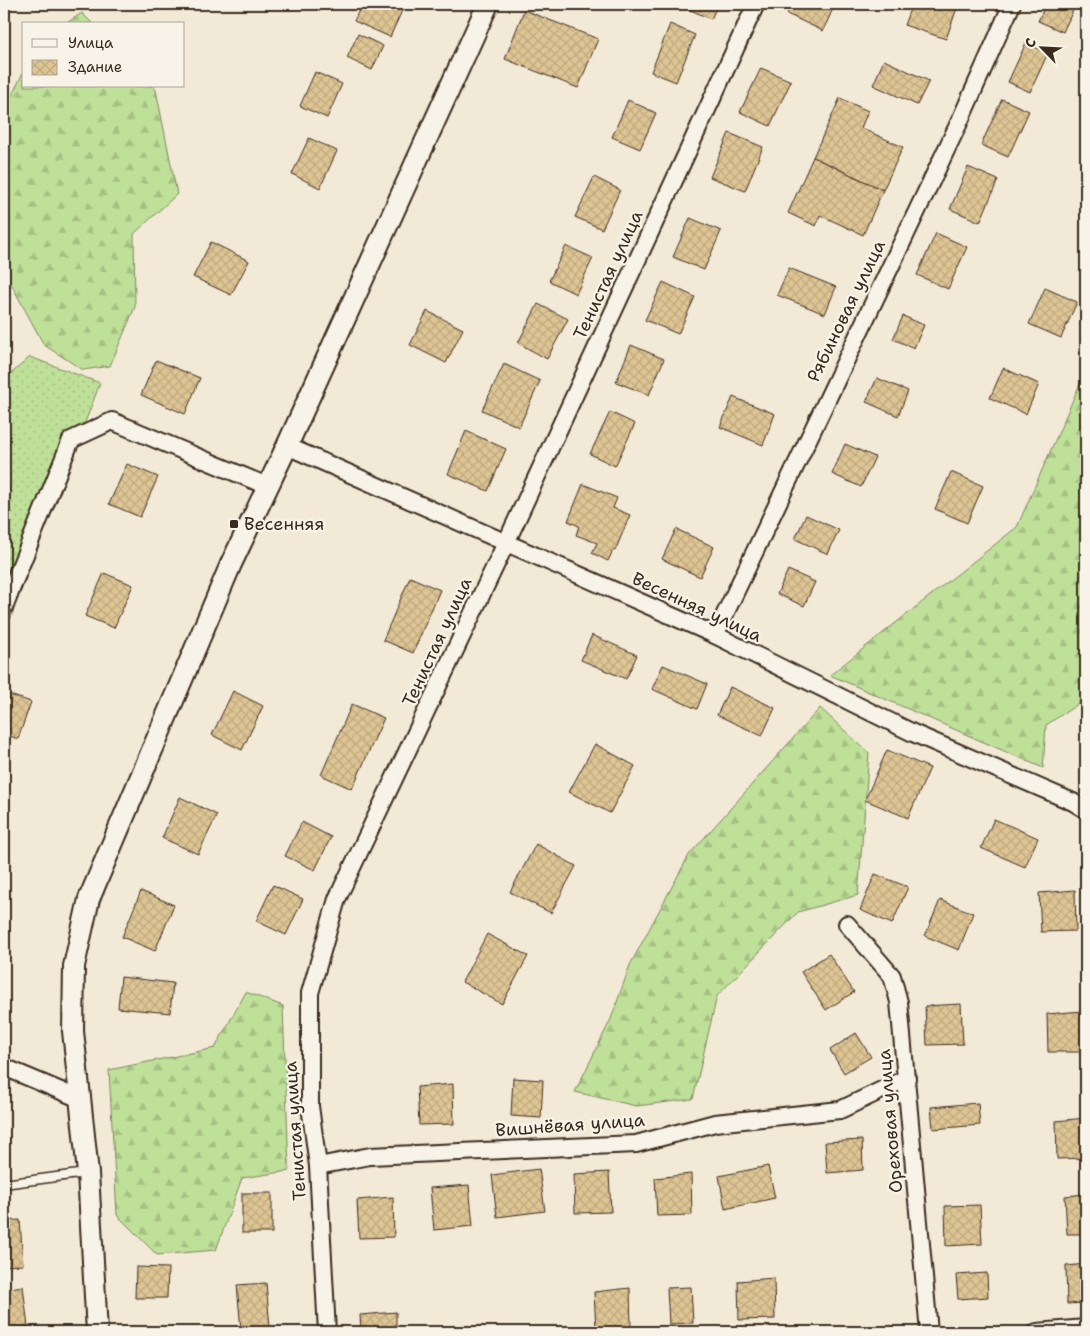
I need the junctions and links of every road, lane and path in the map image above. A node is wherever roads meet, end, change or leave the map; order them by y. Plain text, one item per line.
1 (488, 4) edge
2 (756, 4) edge
3 (1012, 4) edge
4 (287, 446) junction
5 (267, 486) junction
6 (506, 543) junction
7 (4, 607) edge
8 (715, 635) junction
9 (1086, 810) edge
10 (847, 924) dead end
11 (4, 1067) edge
12 (907, 1078) junction
13 (80, 1099) junction
14 (318, 1166) junction
15 (88, 1173) junction
16 (4, 1184) edge
17 (1086, 1328) edge
18 (97, 1332) edge
19 (327, 1332) edge
20 (929, 1332) edge
21 (1037, 1332) edge

1 - 4 street
2 - 6 street, Тенистая улица
3 - 8 street, Рябиновая улица
4 - 5 street
4 - 6 street, Весенняя улица
5 - 7 street
5 - 13 street
6 - 8 street, Весенняя улица
6 - 14 street, Тенистая улица
8 - 9 street, Весенняя улица
10 - 12 street, Ореховая улица
11 - 13 street
12 - 14 street, Вишнёвая улица
12 - 20 street, Ореховая улица
13 - 15 street
14 - 19 street, Тенистая улица
15 - 16 lane
15 - 18 street
17 - 21 street

